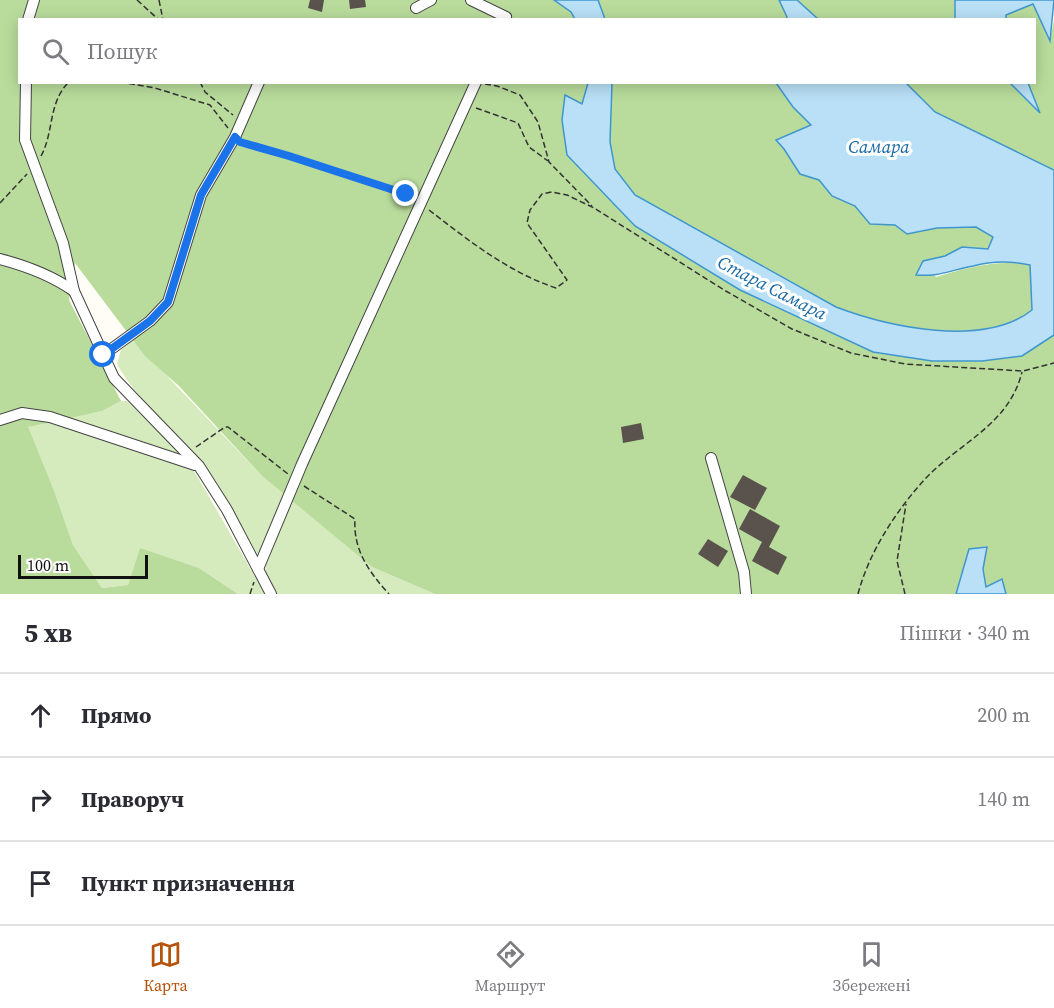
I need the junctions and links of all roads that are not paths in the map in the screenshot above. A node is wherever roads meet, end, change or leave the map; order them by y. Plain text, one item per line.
1 (34, 0) edge
2 (431, 0) edge
3 (471, 0) edge
4 (416, 9) dead end
5 (29, 18) edge
6 (506, 18) edge
7 (26, 84) edge
8 (257, 84) edge
9 (476, 84) edge
10 (0, 259) edge
11 (74, 291) junction
12 (103, 355) junction
13 (0, 420) edge
14 (711, 458) dead end
15 (199, 466) junction
16 (258, 569) junction
17 (271, 594) edge
18 (746, 594) edge

1 - 5 lane
2 - 4 lane
3 - 6 lane
7 - 11 lane
8 - 12 lane
9 - 16 lane
10 - 11 lane
11 - 12 lane
12 - 15 lane
13 - 15 lane
14 - 18 lane
15 - 16 lane
16 - 17 lane

